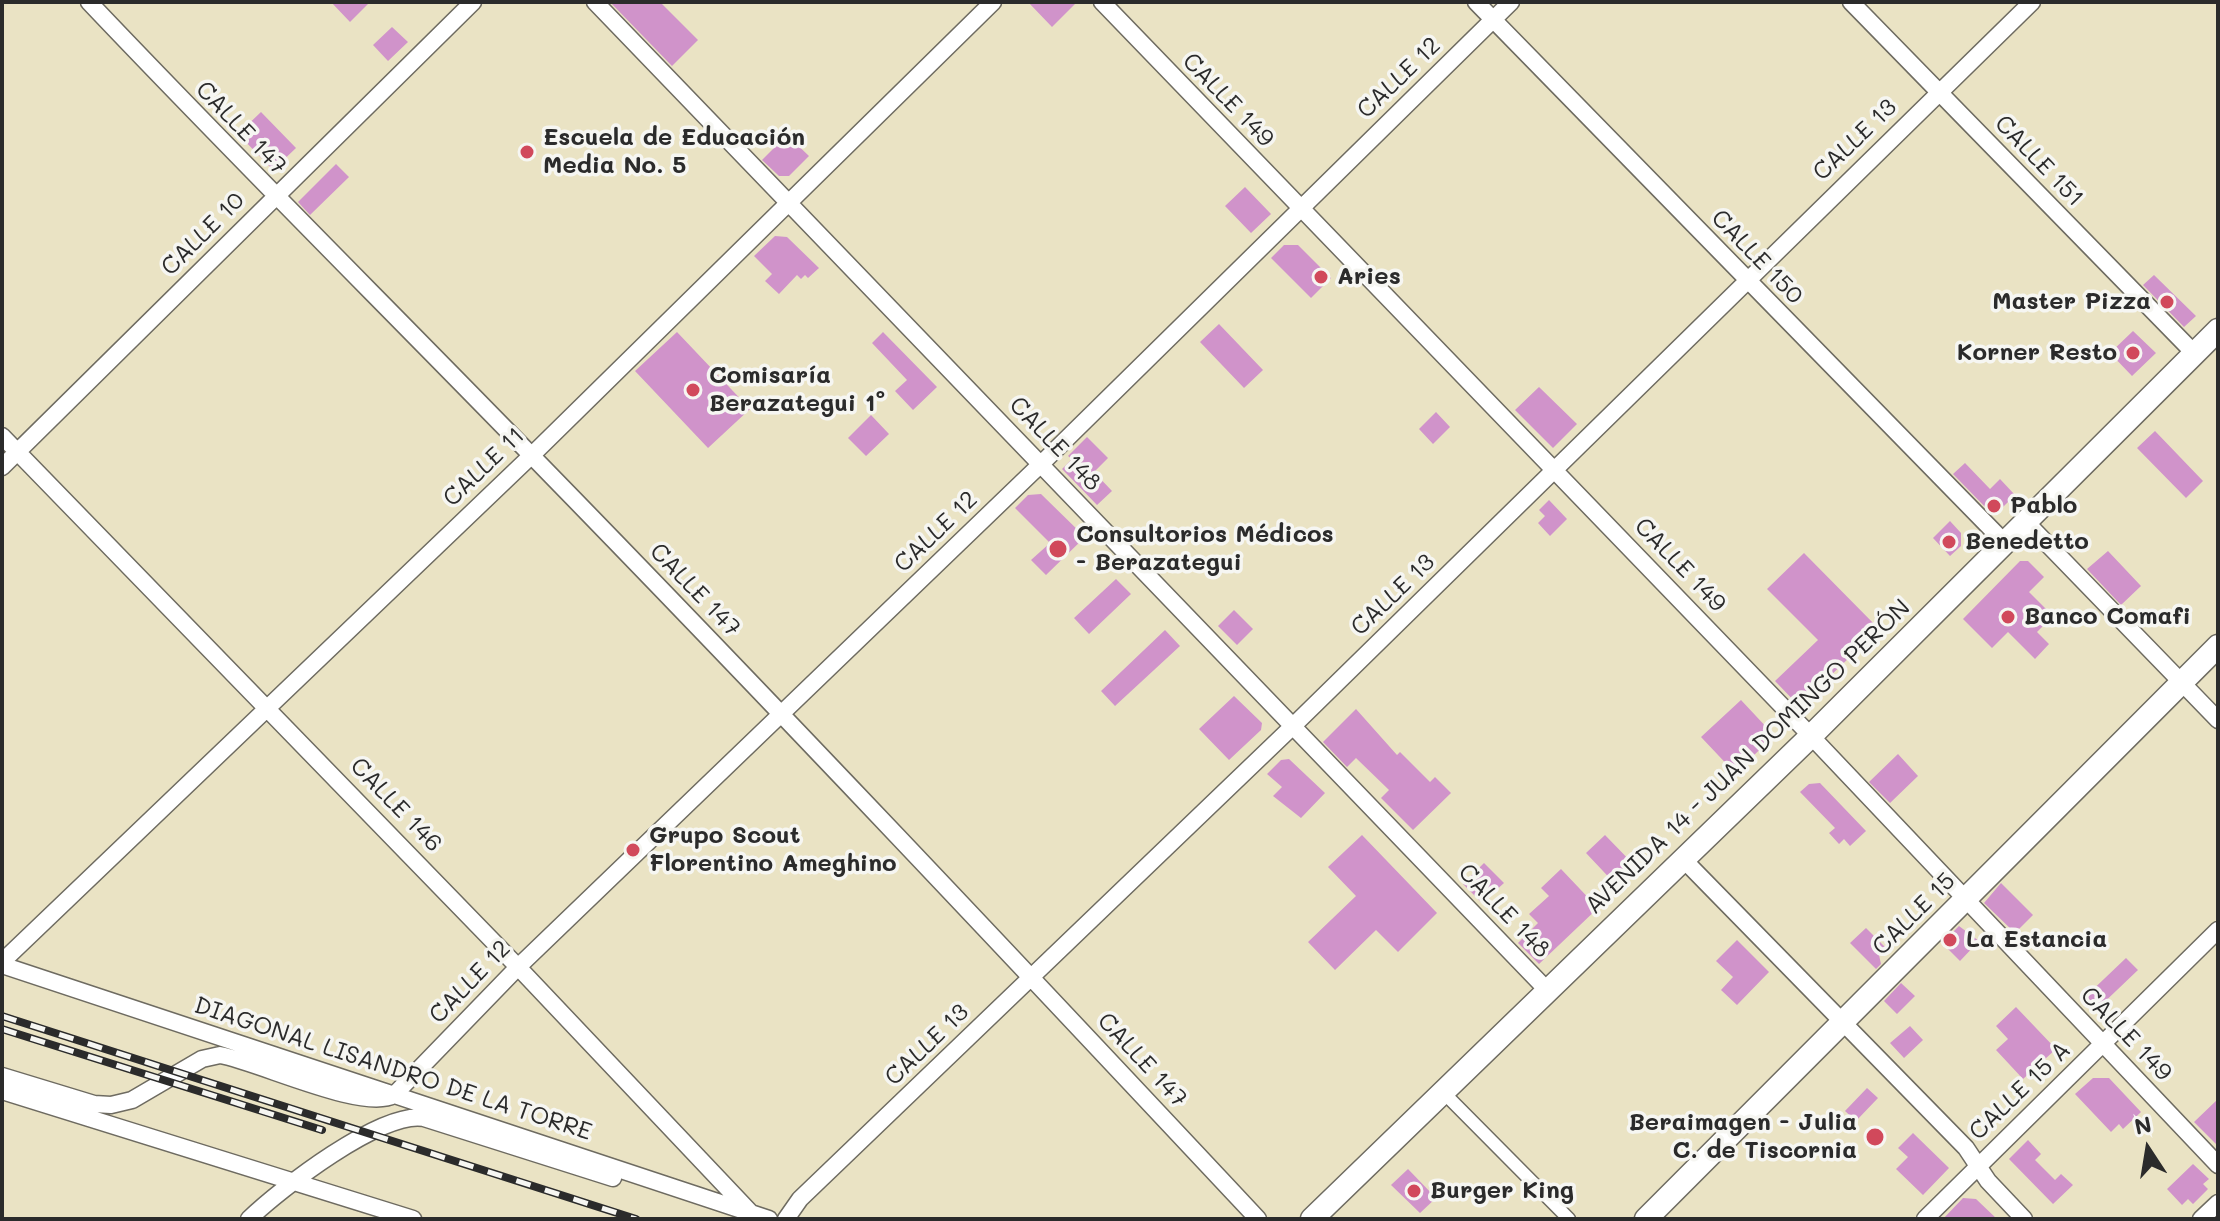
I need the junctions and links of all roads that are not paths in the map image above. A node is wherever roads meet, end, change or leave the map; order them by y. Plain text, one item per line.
1 (89, 2) edge
2 (473, 2) edge
3 (595, 2) edge
4 (993, 2) edge
5 (1102, 2) edge
6 (1476, 2) edge
7 (1511, 2) edge
8 (1851, 2) edge
9 (2032, 2) edge
10 (1493, 20) junction
11 (1938, 93) junction
12 (274, 197) junction
13 (789, 203) junction
14 (1299, 209) junction
15 (1746, 280) junction
16 (2217, 333) edge
17 (2194, 353) junction
18 (2, 436) edge
19 (18, 452) junction
20 (532, 455) junction
21 (1041, 464) junction
22 (2, 467) edge
23 (1555, 470) junction
24 (2027, 523) junction
25 (2005, 543) junction
26 (2218, 646) edge
27 (2182, 683) junction
28 (268, 707) junction
29 (781, 715) junction
30 (2218, 720) edge
31 (1293, 726) junction
32 (1811, 736) junction
33 (1683, 859) junction
34 (1966, 900) junction
35 (2218, 930) edge
36 (2, 964) edge
37 (518, 967) junction
38 (1032, 978) junction
39 (1546, 989) junction
40 (1841, 1022) junction
41 (2102, 1045) junction
42 (2, 1076) edge
43 (2, 1091) edge
44 (1442, 1091) junction
45 (394, 1095) junction
46 (2218, 1165) edge
47 (1977, 1166) junction
48 (292, 1182) junction
49 (2218, 1203) edge
50 (750, 1212) junction
51 (249, 1219) edge
52 (413, 1219) edge
53 (769, 1219) edge
54 (786, 1219) edge
55 (1258, 1219) edge
56 (1312, 1219) edge
57 (1569, 1219) edge
58 (1646, 1219) edge
59 (1925, 1219) edge
60 (2024, 1219) edge
61 (2201, 1219) edge

1 - 12 street, CALLE 147
2 - 12 street, CALLE 10
3 - 13 street, CALLE 148
4 - 13 street, CALLE 11
5 - 14 street, CALLE 149
6 - 10 street, CALLE 150
7 - 10 street, CALLE 12
8 - 11 street, CALLE 151
9 - 11 street, CALLE 13
10 - 14 street, CALLE 12
10 - 15 street, CALLE 150
11 - 15 street, CALLE 13
11 - 17 street, CALLE 151
12 - 19 street, CALLE 10
12 - 20 street, CALLE 147
13 - 20 street, CALLE 11
13 - 21 street, CALLE 148
14 - 21 street, CALLE 12
14 - 23 street, CALLE 149
15 - 23 street, CALLE 13
15 - 25 street, CALLE 150
16 - 17 main road, AVENIDA 14 - JUAN DOMINGO PERÓN
17 - 24 main road, AVENIDA 14 - JUAN DOMINGO PERÓN
18 - 19 street, CALLE 146
19 - 22 street, CALLE 10
19 - 28 street, CALLE 146
20 - 28 street, CALLE 11
20 - 29 street, CALLE 147
21 - 29 street, CALLE 12
21 - 31 street, CALLE 148
23 - 31 street, CALLE 13
23 - 32 street, CALLE 149
24 - 25 main road, AVENIDA 14 - JUAN DOMINGO PERÓN
24 - 27 street
25 - 32 main road, AVENIDA 14 - JUAN DOMINGO PERÓN
26 - 27 main road, CALLE 15
27 - 30 street
27 - 34 main road, CALLE 15
28 - 36 street, CALLE 11
28 - 37 street, CALLE 146
29 - 37 street, CALLE 12
29 - 38 street, CALLE 147
31 - 38 street, CALLE 13
31 - 39 street, CALLE 148
32 - 33 main road, AVENIDA 14 - JUAN DOMINGO PERÓN
32 - 34 street, CALLE 149
33 - 39 main road, AVENIDA 14 - JUAN DOMINGO PERÓN
33 - 40 street
34 - 40 main road, CALLE 15
34 - 41 street, CALLE 149
35 - 41 street, CALLE 15 A
36 - 45 street, DIAGONAL LISANDRO DE LA TORRE
37 - 45 street, CALLE 12
37 - 50 street, CALLE 146
38 - 54 street, CALLE 13
38 - 55 street, CALLE 147
39 - 44 main road, AVENIDA 14 - JUAN DOMINGO PERÓN
40 - 47 street
40 - 58 main road, CALLE 15
41 - 46 street, CALLE 149
41 - 47 street, CALLE 15 A
42 - 45 street
43 - 48 street
44 - 56 main road, AVENIDA 14 - JUAN DOMINGO PERÓN
44 - 57 street
45 - 50 street, DIAGONAL LISANDRO DE LA TORRE
47 - 59 street, CALLE 15 A
47 - 60 street
48 - 50 street
48 - 51 street
48 - 52 street
49 - 61 street
50 - 53 street, DIAGONAL LISANDRO DE LA TORRE

